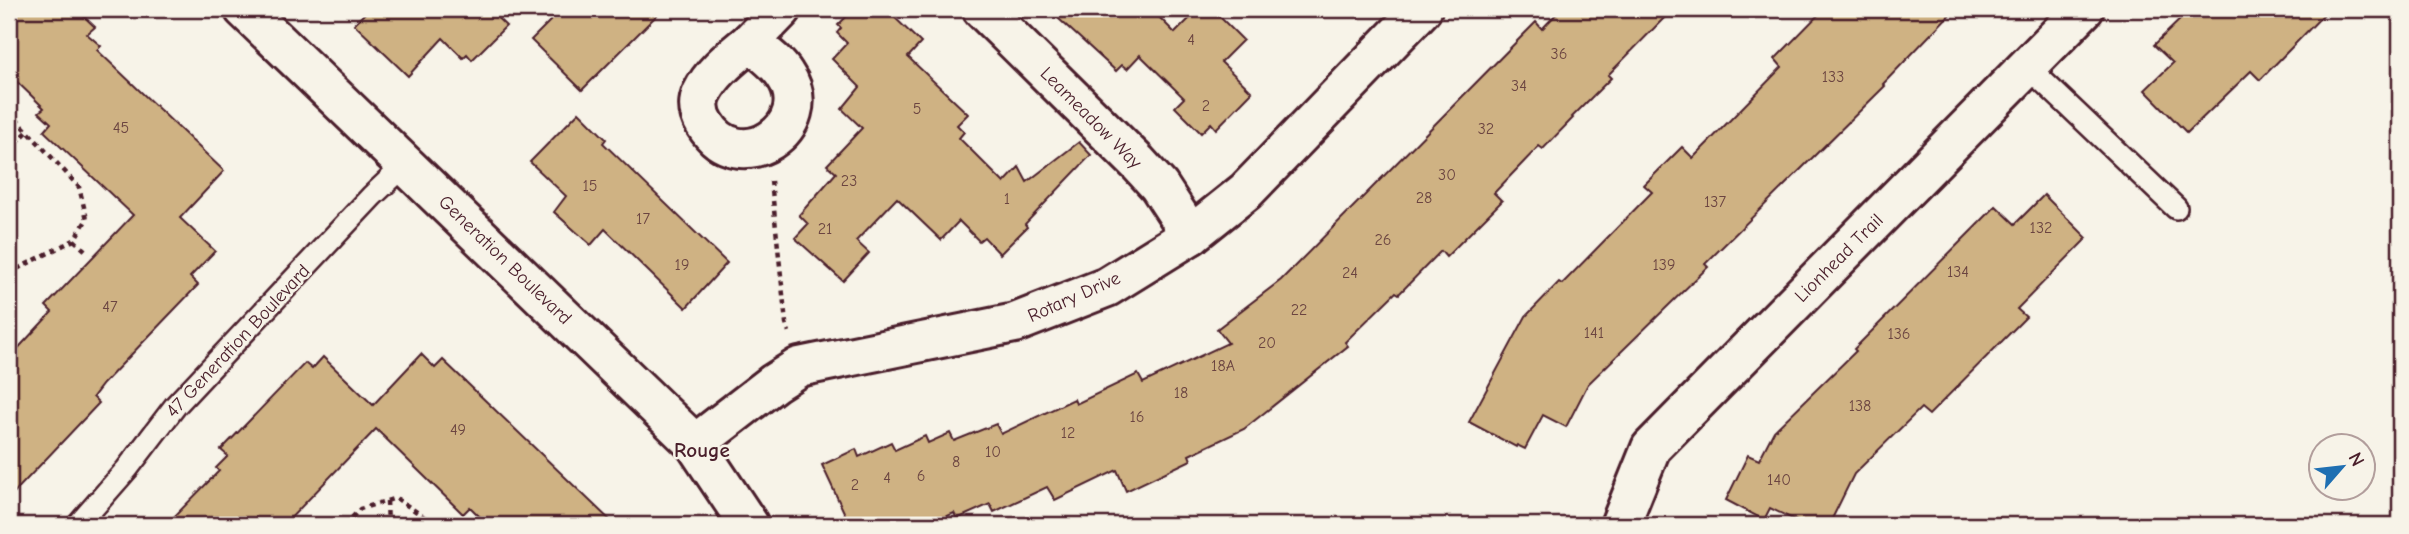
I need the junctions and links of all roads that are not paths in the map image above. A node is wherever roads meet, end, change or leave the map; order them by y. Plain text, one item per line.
1 (782, 9) edge
2 (982, 9) edge
3 (1422, 9) edge
4 (2084, 9) edge
5 (253, 12) edge
6 (750, 42) junction
7 (2028, 67) junction
8 (406, 164) junction
9 (2176, 208) dead end
10 (1191, 235) junction
11 (695, 444) junction
12 (78, 525) edge
13 (749, 525) edge
14 (1620, 525) edge

1 - 6 street
2 - 10 street, Leameadow Way
3 - 10 street, Rotary Drive
4 - 7 street, Lionhead Trail
5 - 8 street, Generation Boulevard
6 - 6 street
7 - 9 lane
7 - 14 street, Lionhead Trail
8 - 11 street, Generation Boulevard
8 - 12 lane, 47 Generation Boulevard
10 - 11 street, Rotary Drive
11 - 13 street, Generation Boulevard

